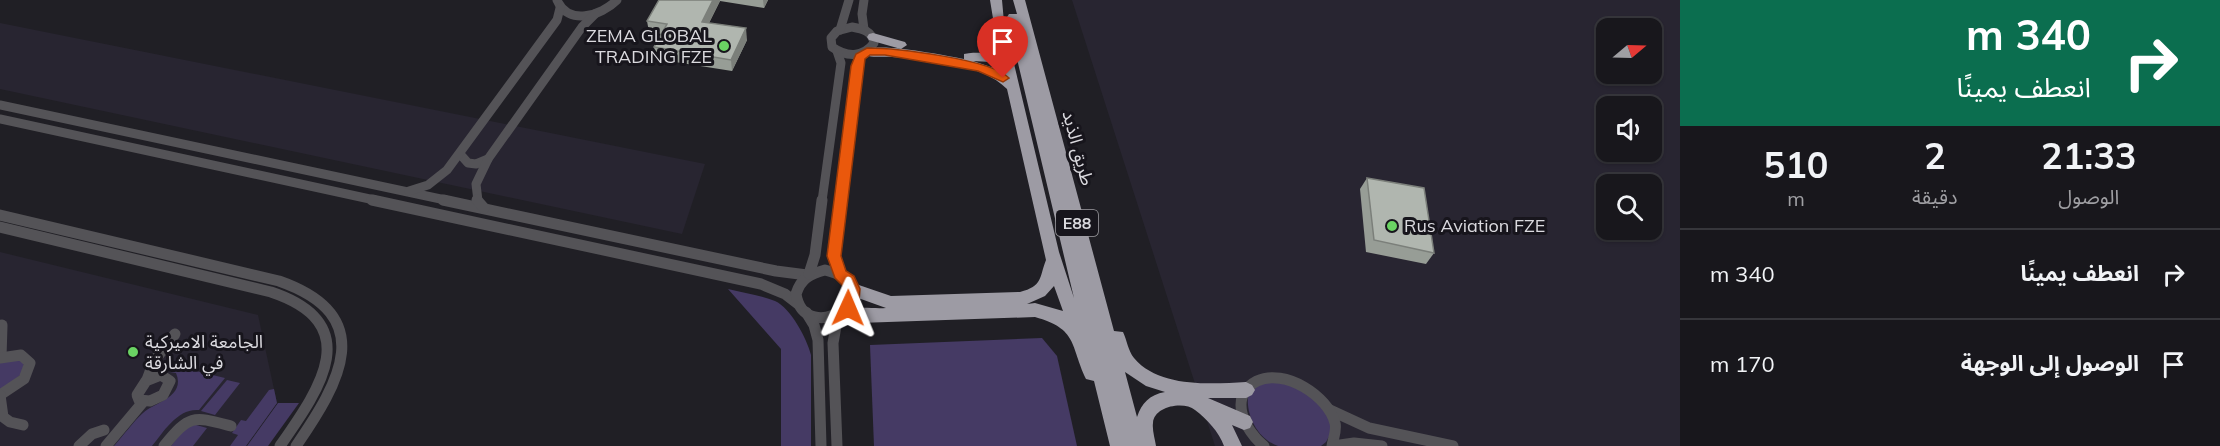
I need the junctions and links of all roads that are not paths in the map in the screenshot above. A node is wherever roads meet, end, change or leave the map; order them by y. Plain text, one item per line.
1 (548, 0) edge
2 (616, 0) edge
3 (849, 0) edge
4 (864, 0) edge
5 (996, 0) edge
6 (1008, 0) edge
7 (1019, 0) edge
8 (559, 5) edge
9 (595, 14) junction
10 (840, 30) junction
11 (868, 33) junction
12 (1005, 50) junction
13 (837, 51) junction
14 (865, 53) junction
15 (1014, 89) junction
16 (0, 105) edge
17 (0, 118) edge
18 (460, 154) junction
19 (488, 159) junction
20 (403, 191) junction
21 (484, 208) junction
22 (0, 215) edge
23 (19, 219) junction
24 (2, 228) edge
25 (1051, 252) junction
26 (1088, 266) junction
27 (808, 274) junction
28 (840, 274) junction
29 (853, 289) junction
30 (802, 308) junction
31 (839, 314) junction
32 (15, 323) dead end
33 (1, 326) edge
34 (175, 334) dead end
35 (1079, 337) junction
36 (1, 357) edge
37 (147, 380) junction
38 (1246, 390) junction
39 (0, 395) edge
40 (1190, 400) junction
41 (143, 402) junction
42 (1329, 409) junction
43 (1111, 413) junction
44 (23, 425) dead end
45 (231, 426) dead end
46 (104, 430) dead end
47 (1251, 435) edge
48 (79, 446) edge
49 (106, 446) edge
50 (164, 446) edge
51 (280, 446) edge
52 (296, 446) edge
53 (821, 446) edge
54 (837, 446) edge
55 (1119, 446) edge
56 (1136, 446) edge
57 (1147, 446) edge
58 (1233, 446) edge
59 (1264, 446) edge
60 (1332, 446) edge
61 (1382, 446) edge
62 (1453, 446) edge

1 - 8 street
2 - 9 street
3 - 10 street
4 - 11 street
5 - 12 highway
6 - 43 highway, طريق الذيد / E88
7 - 26 highway, طريق الذيد / E88
8 - 9 street
8 - 18 street
9 - 19 street
10 - 11 street
10 - 13 street
11 - 12 highway
11 - 14 street
12 - 15 highway
13 - 14 street
13 - 27 street
14 - 15 highway
14 - 28 street
15 - 25 highway
16 - 20 street
17 - 30 street
18 - 19 street
18 - 20 street
19 - 21 street
20 - 21 street
21 - 27 street
22 - 23 street
23 - 24 street
23 - 52 street
24 - 51 street
25 - 29 highway
25 - 35 highway
26 - 38 highway
26 - 56 highway, طريق الذيد / E88
27 - 28 street
27 - 30 street
28 - 29 street
29 - 31 street
30 - 31 street
30 - 53 street
31 - 35 highway
31 - 54 street
32 - 33 street
33 - 36 street
34 - 37 street
35 - 43 highway
36 - 39 street
37 - 41 street
37 - 41 street
38 - 42 street
38 - 47 street
39 - 44 street
40 - 47 highway
40 - 57 highway
40 - 58 highway
41 - 49 street
42 - 60 street
42 - 62 street
43 - 55 highway, طريق الذيد / E88
45 - 50 street
46 - 48 street
47 - 59 street
60 - 61 street

